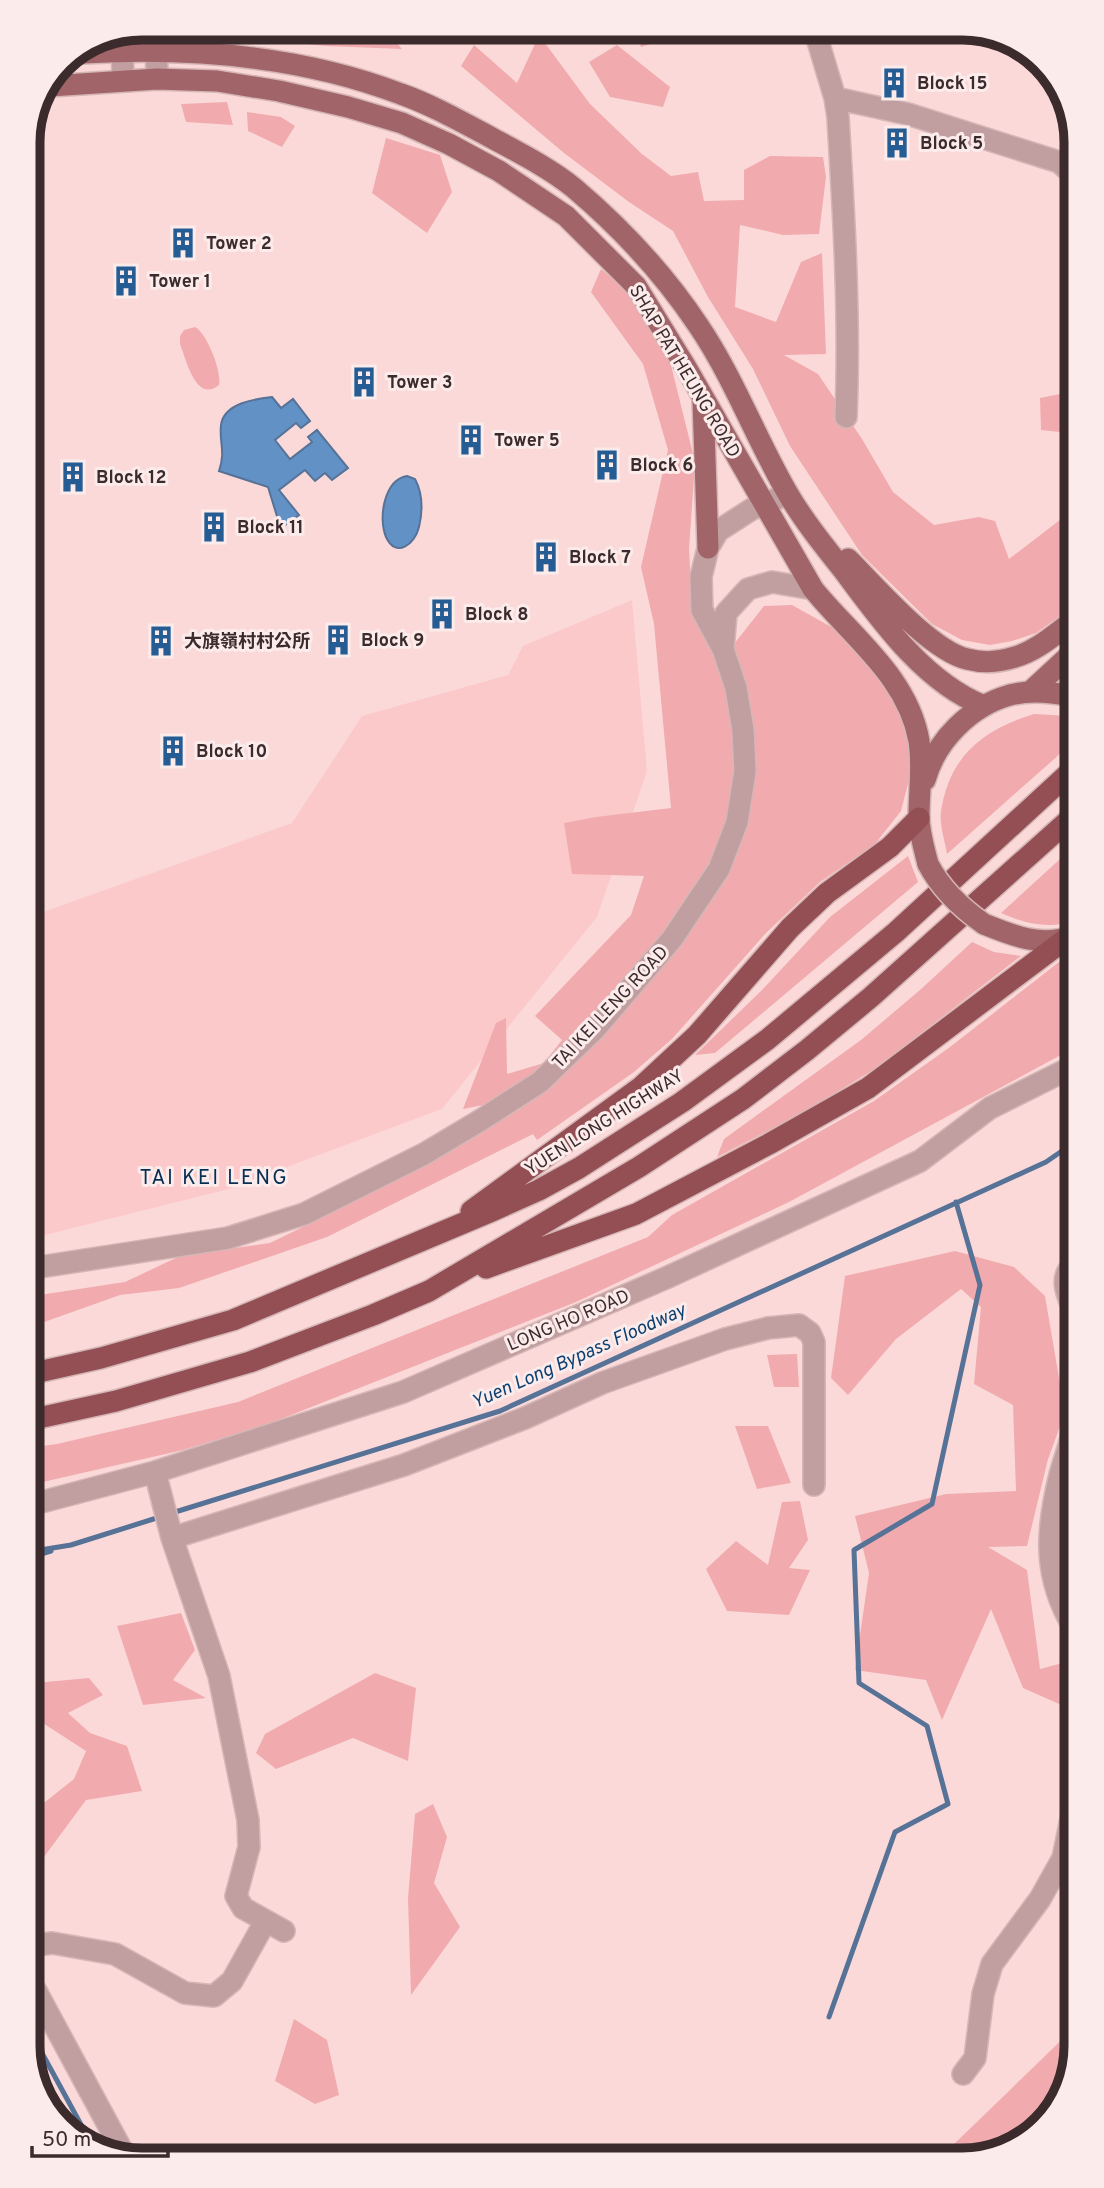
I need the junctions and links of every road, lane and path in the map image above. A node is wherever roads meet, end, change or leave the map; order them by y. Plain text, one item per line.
1 (157, 40) edge
2 (818, 40) edge
3 (122, 44) edge
4 (157, 50) junction
5 (157, 79) junction
6 (123, 81) junction
7 (58, 85) edge
8 (835, 98) junction
9 (1064, 166) edge
10 (702, 399) junction
11 (846, 417) dead end
12 (788, 494) junction
13 (765, 504) junction
14 (804, 516) junction
15 (708, 548) junction
16 (813, 589) junction
17 (1064, 628) edge
18 (723, 649) junction
19 (1064, 661) edge
20 (1030, 692) junction
21 (1064, 695) edge
22 (984, 706) junction
23 (1064, 777) edge
24 (919, 809) junction
25 (1064, 824) edge
26 (1064, 938) edge
27 (1064, 941) edge
28 (1064, 1071) edge
29 (447, 1229) junction
30 (40, 1267) edge
31 (429, 1291) junction
32 (40, 1372) edge
33 (40, 1418) edge
34 (1064, 1463) edge
35 (156, 1477) junction
36 (814, 1485) dead end
37 (40, 1503) edge
38 (172, 1538) junction
39 (1064, 1607) edge
40 (1064, 1853) edge
41 (265, 1922) junction
42 (284, 1931) dead end
43 (40, 1944) edge
44 (40, 1998) edge
45 (963, 2074) dead end
46 (119, 2145) edge

1 - 4 street
2 - 8 street
3 - 4 main road, SHAP PAT HEUNG ROAD
3 - 6 street
4 - 5 street
4 - 12 main road, SHAP PAT HEUNG ROAD
5 - 6 main road, SHAP PAT HEUNG ROAD
5 - 10 main road, SHAP PAT HEUNG ROAD
6 - 7 main road, SHAP PAT HEUNG ROAD
8 - 9 street
8 - 11 street
10 - 13 main road, SHAP PAT HEUNG ROAD
10 - 15 main road
12 - 13 street, TAI KEI LENG ROAD
12 - 14 main road, SHAP PAT HEUNG ROAD
13 - 15 street, TAI KEI LENG ROAD
13 - 16 main road, SHAP PAT HEUNG ROAD
14 - 17 main road
14 - 22 main road
15 - 18 street, TAI KEI LENG ROAD
16 - 18 street
16 - 24 main road, SHAP PAT HEUNG ROAD
18 - 30 street, TAI KEI LENG ROAD
19 - 20 main road
20 - 21 main road
20 - 22 main road
22 - 24 main road
23 - 29 highway, YUEN LONG HIGHWAY
24 - 26 main road, SHAP PAT HEUNG ROAD, bridge
24 - 29 highway
25 - 31 highway
27 - 31 highway
28 - 35 street, LONG HO ROAD
29 - 32 highway, YUEN LONG HIGHWAY
31 - 33 highway
34 - 39 street
35 - 37 street, LONG HO ROAD
35 - 38 street
36 - 38 street
38 - 41 street
40 - 45 street
41 - 42 street
41 - 43 street
44 - 46 street

